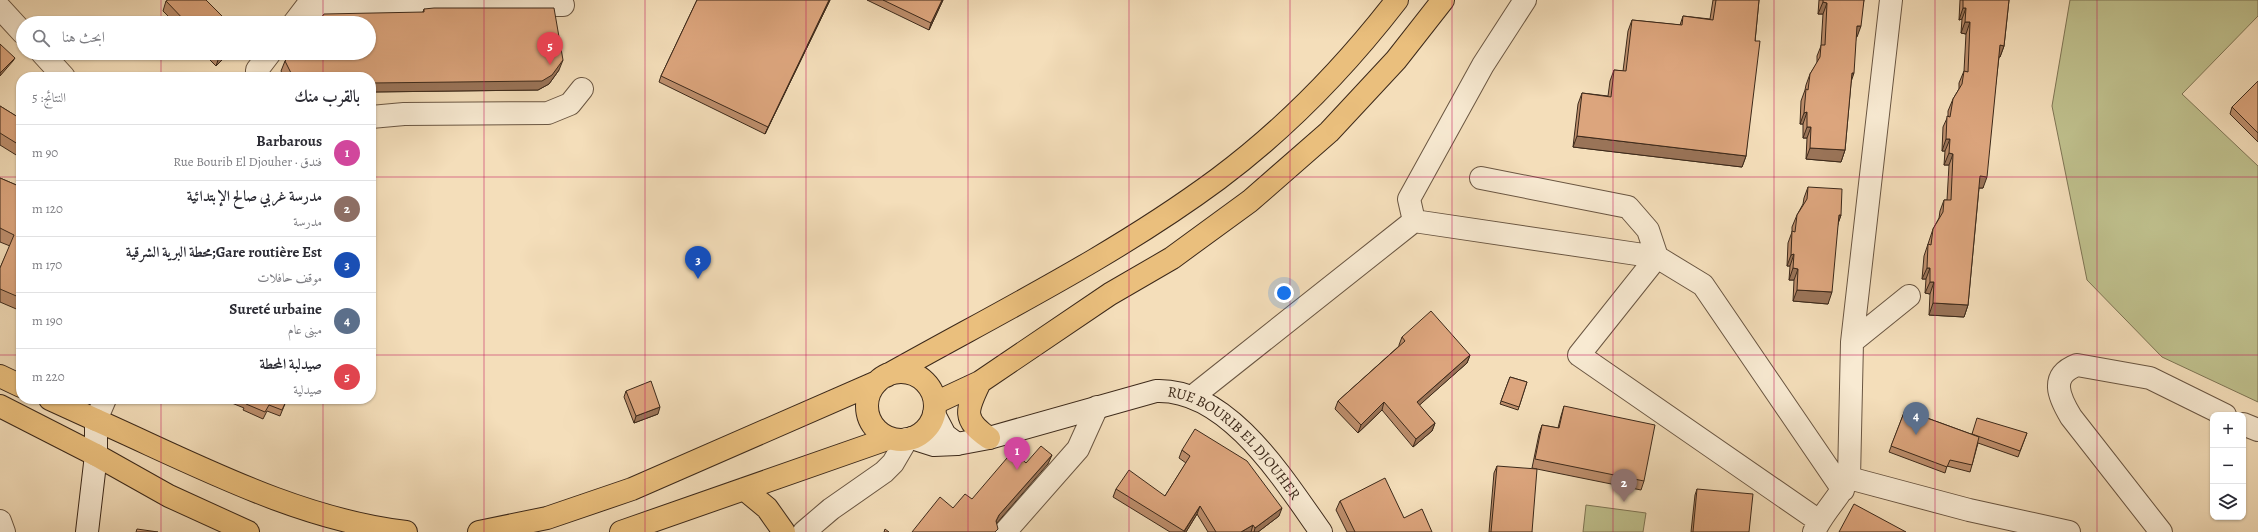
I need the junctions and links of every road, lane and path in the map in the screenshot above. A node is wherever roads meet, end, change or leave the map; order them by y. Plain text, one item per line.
1 (1397, 0) edge
2 (1443, 0) edge
3 (1525, 0) edge
4 (1891, 0) edge
5 (313, 2) edge
6 (563, 6) dead end
7 (0, 8) edge
8 (300, 16) edge
9 (16, 25) edge
10 (48, 60) edge
11 (265, 60) edge
12 (59, 72) edge
13 (257, 72) edge
14 (582, 88) dead end
15 (376, 117) edge
16 (1481, 178) dead end
17 (1414, 221) junction
18 (1657, 257) junction
19 (1909, 296) dead end
20 (1852, 342) junction
21 (0, 376) edge
22 (881, 379) junction
23 (980, 382) junction
24 (16, 384) edge
25 (1192, 397) junction
26 (61, 404) edge
27 (103, 404) edge
28 (0, 406) edge
29 (1097, 407) junction
30 (934, 409) junction
31 (2220, 412) edge
32 (96, 420) junction
33 (2246, 425) edge
34 (2258, 430) edge
35 (903, 438) junction
36 (989, 438) junction
37 (957, 444) junction
38 (96, 455) junction
39 (1846, 484) junction
40 (744, 489) junction
41 (0, 521) edge
42 (1816, 526) edge
43 (4, 532) edge
44 (87, 532) edge
45 (248, 532) edge
46 (406, 532) edge
47 (479, 532) edge
48 (621, 532) edge
49 (784, 532) edge
50 (804, 532) edge
51 (1005, 532) edge
52 (1321, 532) edge
53 (2069, 532) edge
54 (2161, 532) edge

1 - 22 main road
2 - 23 main road
3 - 17 street
4 - 20 street
5 - 6 street
5 - 8 street
7 - 9 street
10 - 12 street
11 - 13 street
14 - 15 street
16 - 18 street
17 - 18 street
17 - 25 street
18 - 39 street
18 - 42 street
19 - 20 street
20 - 39 street
21 - 24 main road
22 - 30 main road
22 - 35 main road
22 - 47 main road
23 - 30 main road
23 - 36 main road
25 - 29 street, RUE BOURIB EL DJOUHER
25 - 52 street, RUE BOURIB EL DJOUHER
26 - 32 main road
27 - 32 street
28 - 38 main road
29 - 36 street, RUE BOURIB EL DJOUHER
29 - 51 street
30 - 35 main road
30 - 37 street
31 - 54 street
32 - 38 street
32 - 46 main road
33 - 34 street
35 - 37 street, RUE BOURIB EL DJOUHER
35 - 40 main road
35 - 50 street
36 - 37 street, RUE BOURIB EL DJOUHER
38 - 44 street
38 - 45 main road
39 - 42 street
39 - 53 street
40 - 48 main road
40 - 49 main road
41 - 43 street

